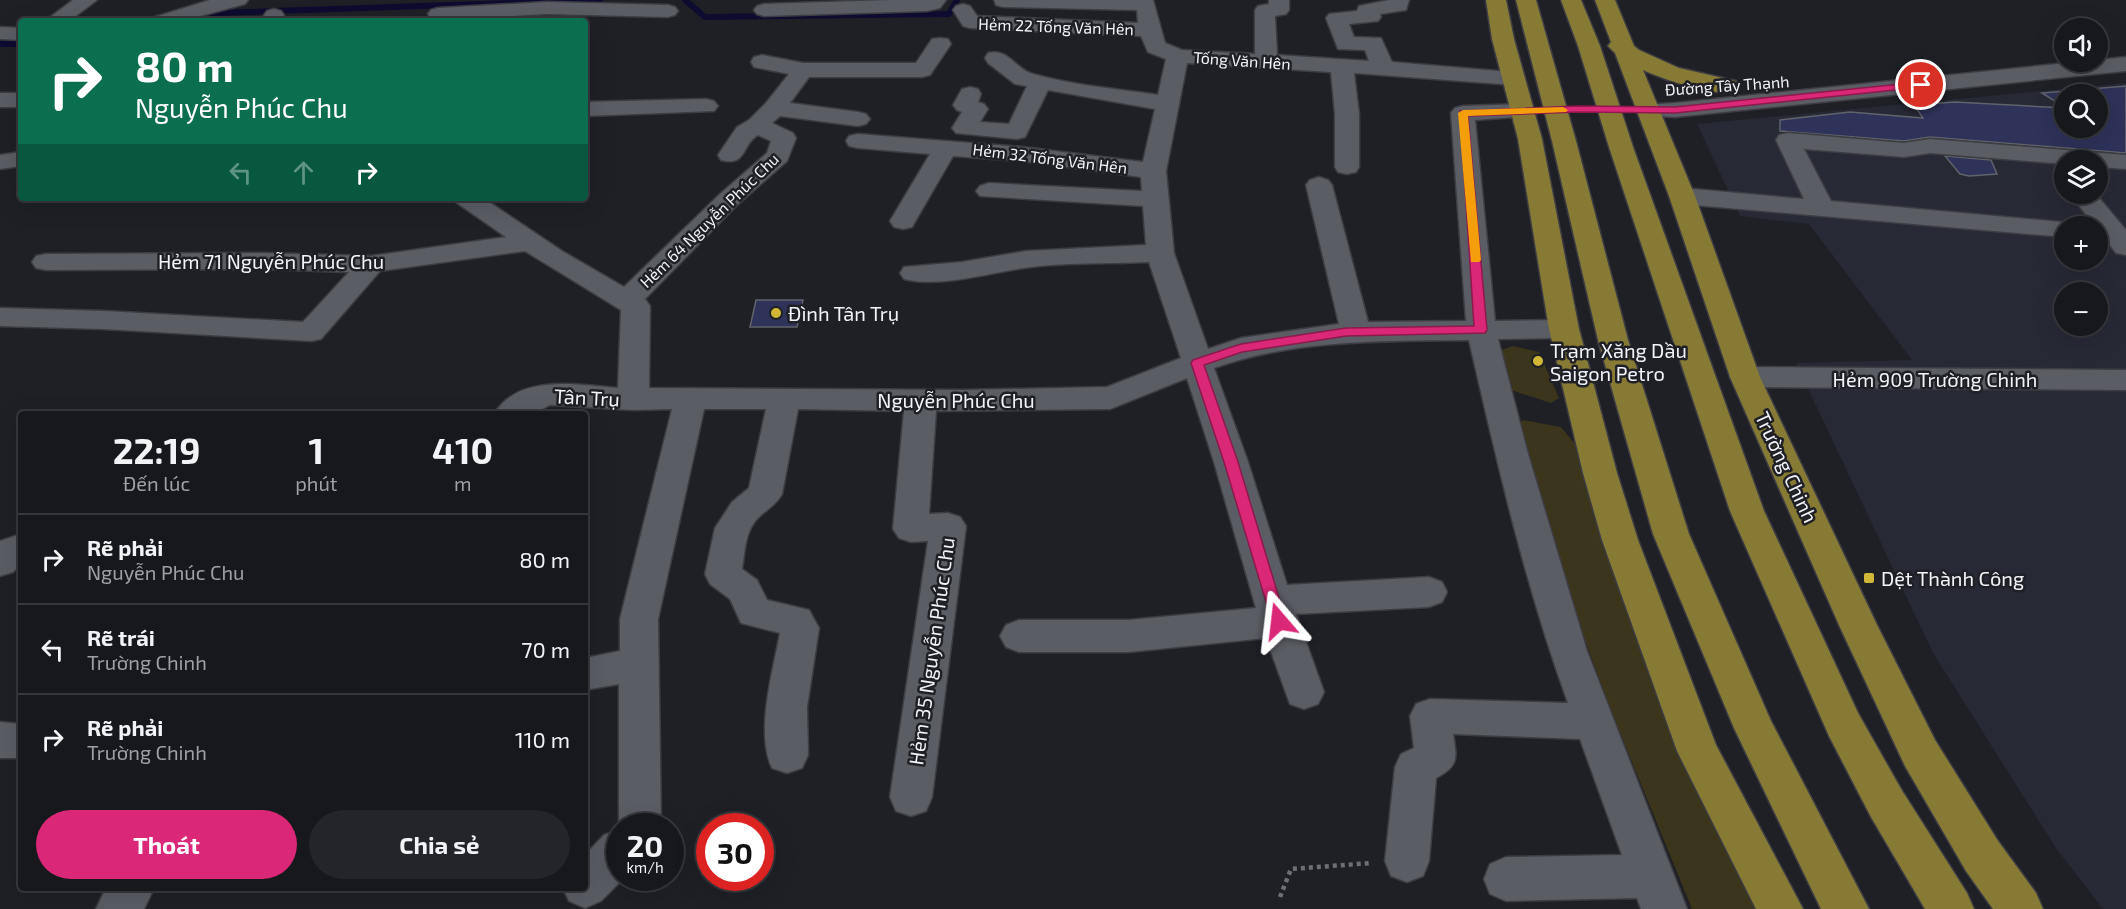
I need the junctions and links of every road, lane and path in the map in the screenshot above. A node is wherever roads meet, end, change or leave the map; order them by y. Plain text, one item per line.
1 (87, 0) edge
2 (238, 0) edge
3 (1279, 0) edge
4 (1399, 0) edge
5 (1496, 0) edge
6 (1526, 0) edge
7 (1605, 0) edge
8 (934, 2) edge
9 (976, 4) edge
10 (546, 9) edge
11 (1574, 9) edge
12 (764, 10) dead end
13 (668, 11) dead end
14 (438, 14) dead end
15 (60, 18) edge
16 (172, 18) edge
17 (0, 33) edge
18 (18, 34) edge
19 (940, 44) dead end
20 (1625, 51) junction
21 (2119, 55) edge
22 (1178, 56) junction
23 (2054, 57) edge
24 (996, 58) dead end
25 (762, 62) dead end
26 (1266, 62) junction
27 (1342, 67) junction
28 (1383, 68) junction
29 (803, 70) junction
30 (1514, 78) junction
31 (1040, 82) junction
32 (1728, 87) junction
33 (970, 94) dead end
34 (1573, 98) junction
35 (0, 100) edge
36 (18, 100) edge
37 (1644, 100) junction
38 (1168, 104) junction
39 (706, 106) dead end
40 (588, 109) edge
41 (766, 117) junction
42 (910, 124) dead end
43 (964, 128) junction
44 (946, 147) junction
45 (730, 155) dead end
46 (2054, 162) edge
47 (2108, 162) edge
48 (2126, 162) edge
49 (1347, 167) dead end
50 (1153, 171) junction
51 (1319, 185) dead end
52 (989, 191) dead end
53 (1682, 196) junction
54 (1156, 199) junction
55 (470, 201) edge
56 (2090, 204) edge
57 (1821, 207) junction
58 (903, 220) dead end
59 (2054, 228) edge
60 (2113, 238) edge
61 (531, 242) junction
62 (1160, 253) junction
63 (46, 262) dead end
64 (371, 264) junction
65 (914, 273) dead end
66 (627, 300) junction
67 (0, 317) edge
68 (1564, 329) junction
69 (1481, 330) junction
70 (1356, 332) junction
71 (1197, 363) junction
72 (1745, 377) junction
73 (2126, 380) edge
74 (633, 399) junction
75 (690, 399) junction
76 (784, 400) junction
77 (921, 401) junction
78 (514, 411) edge
79 (18, 548) edge
80 (0, 562) edge
81 (1429, 592) dead end
82 (1276, 611) junction
83 (1019, 636) dead end
84 (639, 664) junction
85 (588, 673) edge
86 (1304, 693) dead end
87 (1594, 722) junction
88 (787, 755) dead end
89 (911, 797) dead end
90 (639, 813) edge
91 (1407, 861) joint
92 (606, 864) edge
93 (1506, 879) dead end
94 (588, 883) edge
95 (129, 891) edge
96 (580, 891) edge
97 (1658, 892) edge
98 (1280, 897) dead end
99 (119, 909) edge
100 (575, 909) edge
101 (1780, 909) edge
102 (1846, 909) edge
103 (1951, 909) edge
104 (2020, 909) edge

1 - 15 street
2 - 16 street
3 - 26 street
4 - 28 street
5 - 30 main road
6 - 34 main road
7 - 20 main road, Trường Chinh
8 - 9 street
8 - 12 street
9 - 22 street, Hẻm 22 Tống Văn Hên
10 - 13 street
10 - 14 street
11 - 20 main road
11 - 34 main road
17 - 18 street
19 - 29 street
20 - 32 main road
20 - 37 main road, Trường Chinh
21 - 37 street, Đường Tây Thạnh
22 - 26 street, Tống Văn Hên
22 - 38 street, Tống Văn Hên
23 - 32 street, Đường Tây Thạnh
24 - 31 street
25 - 29 street
26 - 27 street, Tống Văn Hên
27 - 28 street, Tống Văn Hên
27 - 49 street
28 - 30 street, Tống Văn Hên
29 - 41 street
30 - 34 main road
30 - 34 main road
31 - 38 street
31 - 43 street
32 - 37 street, Đường Tây Thạnh
33 - 43 street
34 - 37 main road
34 - 68 main road
34 - 69 street
34 - 102 main road
34 - 103 main road
35 - 36 street
37 - 53 main road, Trường Chinh
38 - 50 street, Tống Văn Hên
39 - 40 street
41 - 44 street, Hẻm 32 Tống Văn Hên
41 - 45 street
41 - 66 street, Hẻm 64 Nguyễn Phúc Chu
42 - 43 street
44 - 50 street, Hẻm 32 Tống Văn Hên
44 - 58 street, Hẻm 32 Tống Văn Hên
46 - 57 street
47 - 48 street
50 - 54 street, Tống Văn Hên
51 - 70 street
52 - 54 street
53 - 57 street
53 - 72 main road, Trường Chinh
54 - 62 street, Tống Văn Hên
55 - 61 street
56 - 60 street
57 - 59 street
61 - 64 street, Hẻm 71 Nguyễn Phúc Chu
61 - 66 street
62 - 65 street
62 - 71 street, Tống Văn Hên
63 - 64 street, Hẻm 71 Nguyễn Phúc Chu
64 - 67 street
66 - 74 street
68 - 69 street, Nguyễn Phúc Chu
68 - 101 main road
69 - 70 street, Nguyễn Phúc Chu
69 - 87 street
70 - 71 street, Nguyễn Phúc Chu
71 - 77 street, Nguyễn Phúc Chu
71 - 82 street, Tống Văn Hên
72 - 73 street, Hẻm 909 Trường Chinh
72 - 104 main road, Trường Chinh
74 - 75 street, Nguyễn Phúc Chu
74 - 78 street, Tân Trụ
75 - 76 street, Nguyễn Phúc Chu
75 - 84 street
76 - 77 street, Nguyễn Phúc Chu
76 - 88 street
77 - 89 street, Hẻm 35 Nguyễn Phúc Chu
79 - 80 street
81 - 82 street
82 - 83 street
82 - 86 street, Tống Văn Hên
84 - 85 street
84 - 90 street
87 - 91 street
87 - 97 street
91 - 98 path
92 - 94 street
93 - 97 street
95 - 99 street
96 - 100 street

